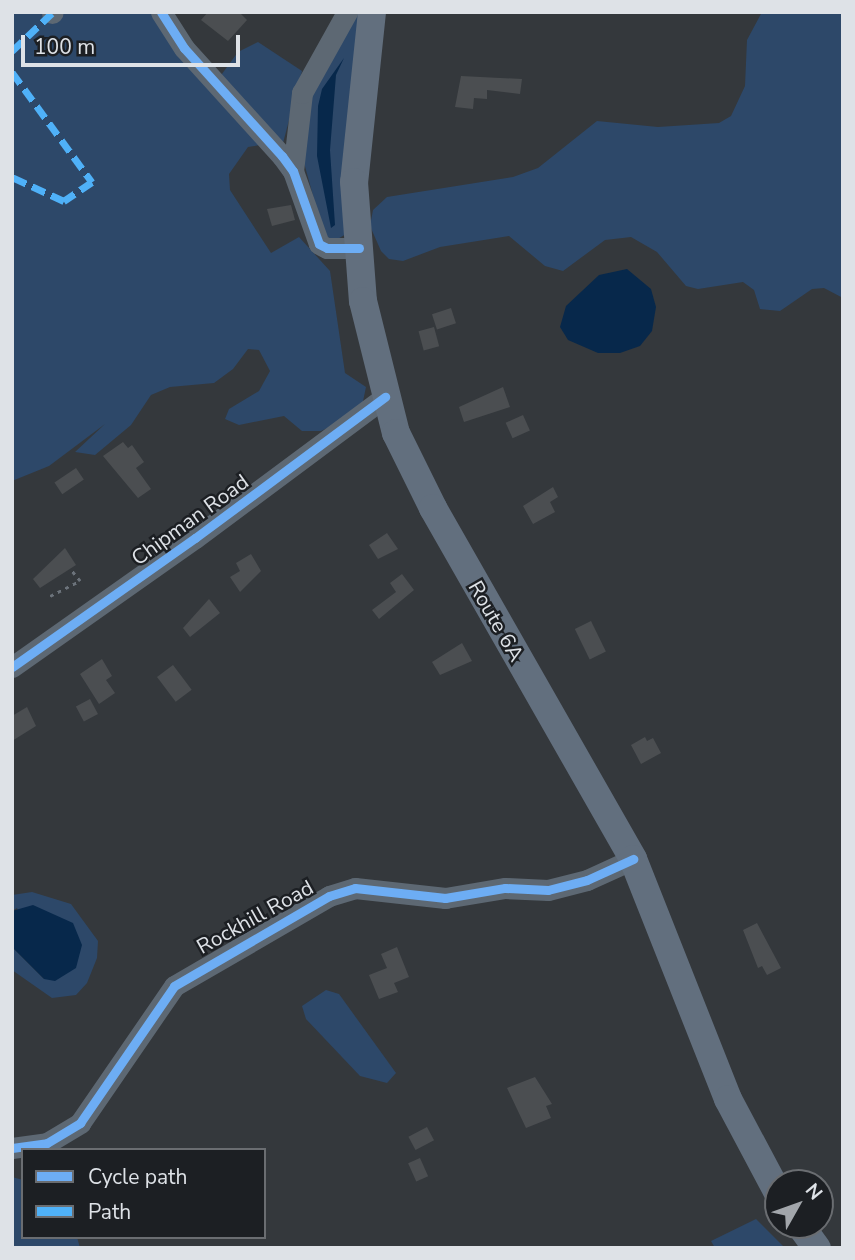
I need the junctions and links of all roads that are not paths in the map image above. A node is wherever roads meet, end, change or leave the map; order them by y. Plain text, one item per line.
1 (160, 12) edge
2 (347, 12) edge
3 (372, 12) edge
4 (293, 172) junction
5 (359, 248) junction
6 (385, 397) junction
7 (12, 667) edge
8 (633, 859) junction
9 (12, 1148) edge
10 (766, 1169) edge

1 - 4 street
2 - 4 street
3 - 5 main road, Route 6A
4 - 5 street
5 - 6 main road, Route 6A
6 - 7 street, Chipman Road
6 - 8 main road, Route 6A
8 - 9 street, Rockhill Road
8 - 10 main road, Route 6A

